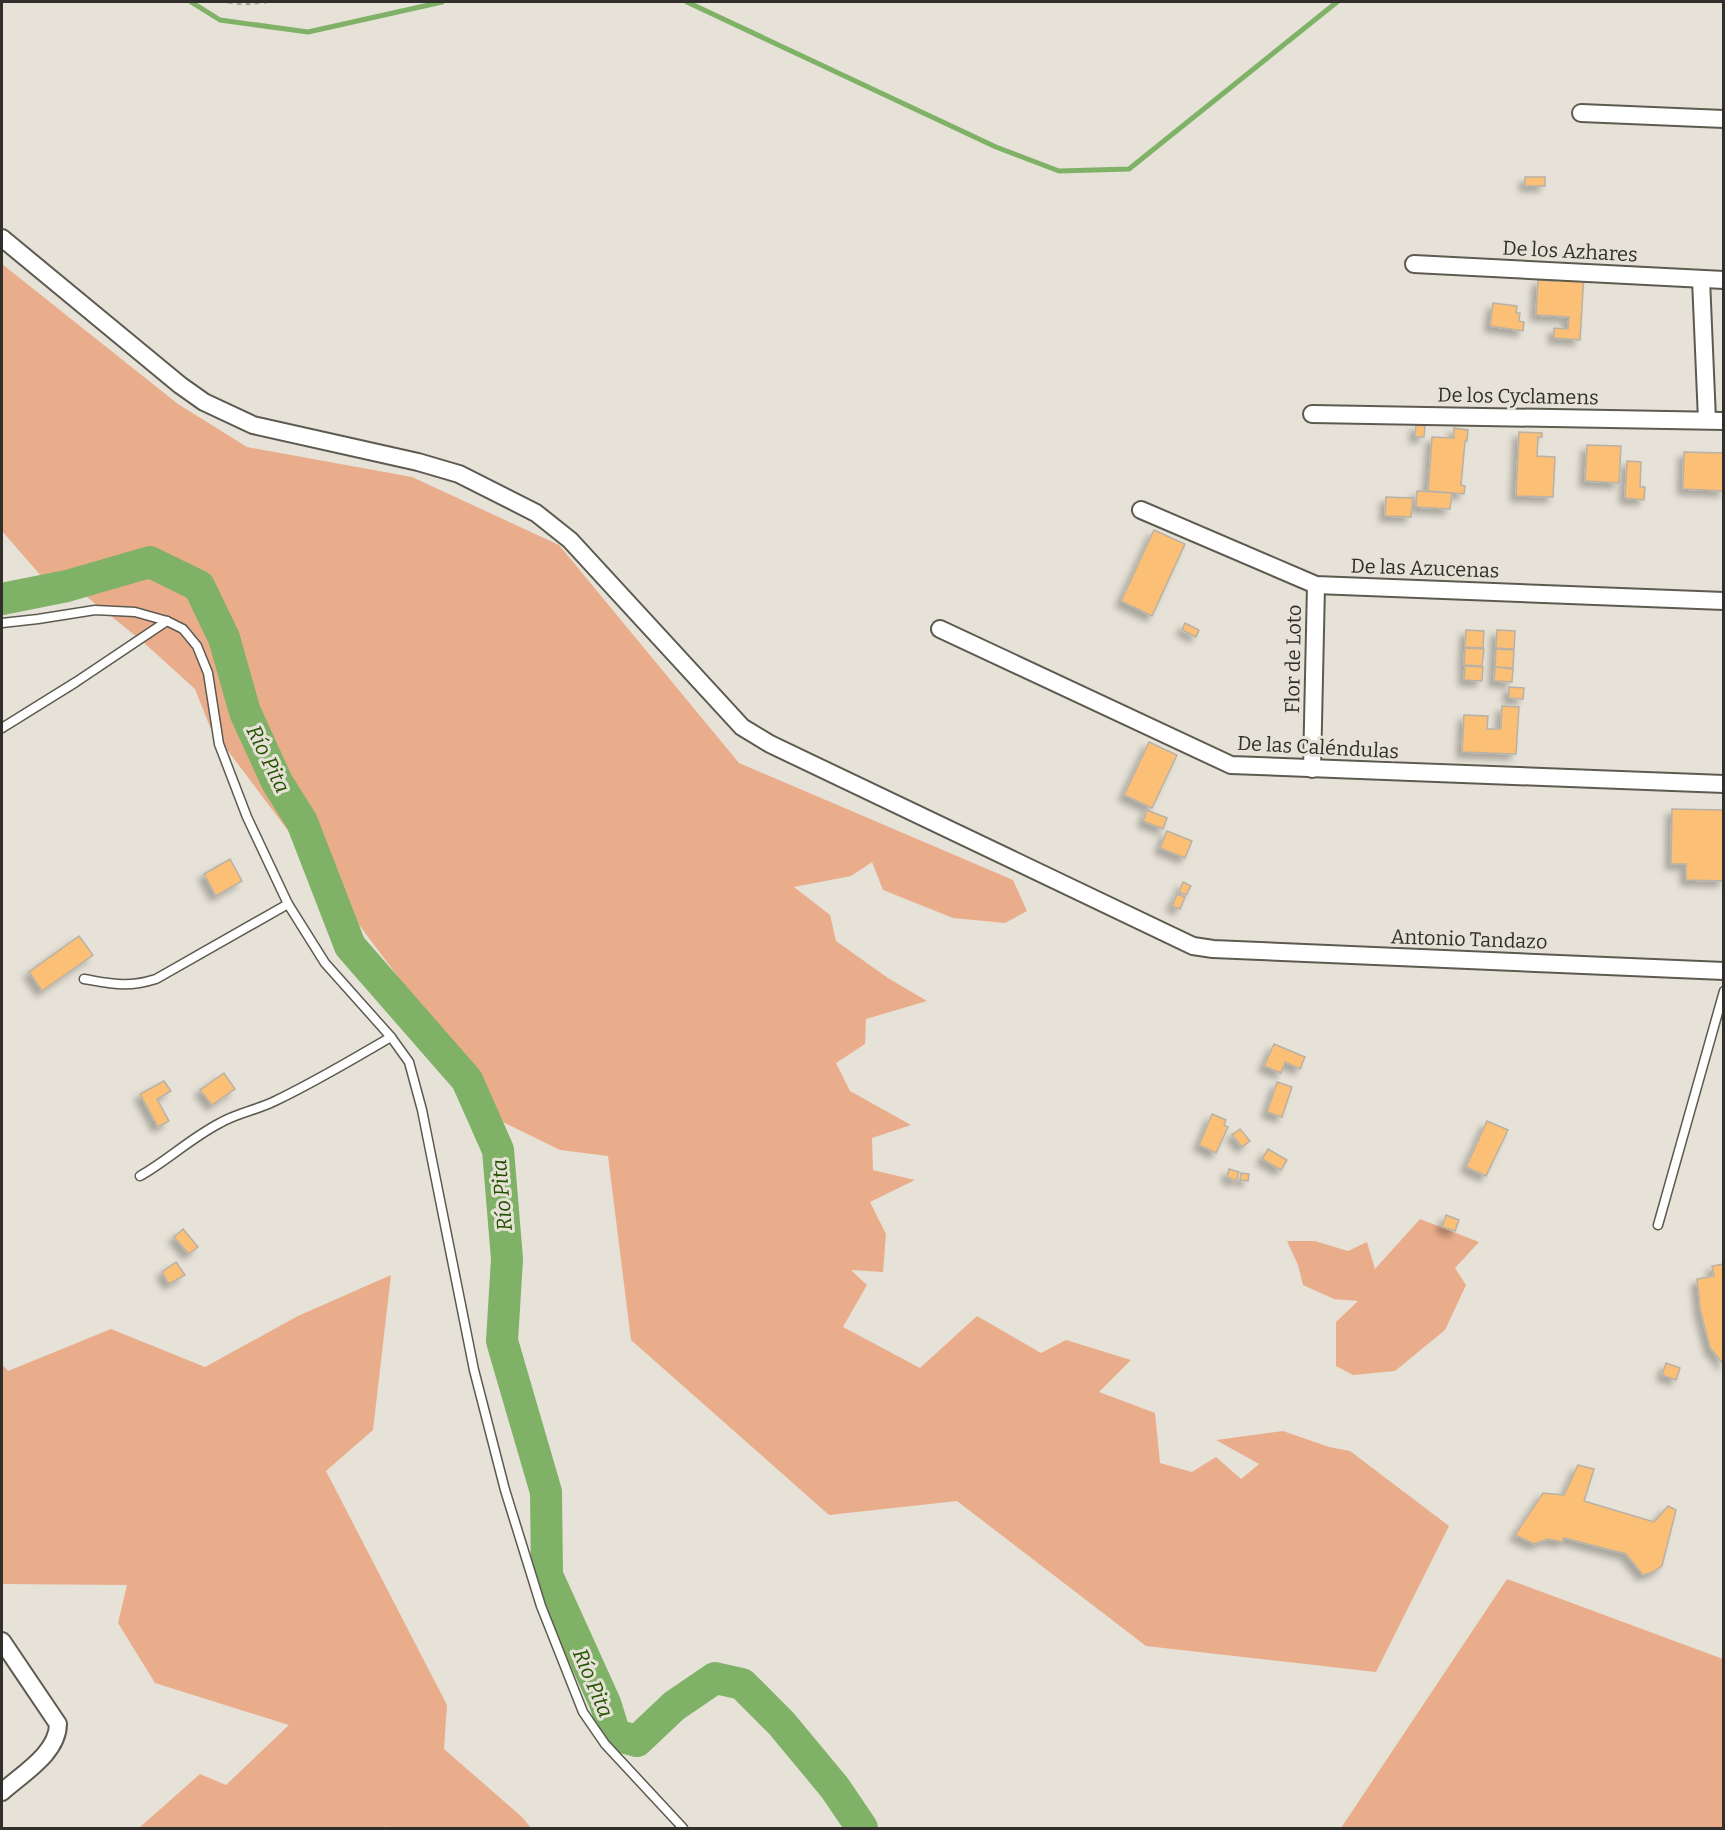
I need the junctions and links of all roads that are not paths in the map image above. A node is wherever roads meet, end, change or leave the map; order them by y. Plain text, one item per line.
1 (1581, 113) dead end
2 (1724, 119) edge
3 (2, 238) edge
4 (1414, 264) dead end
5 (1701, 279) junction
6 (1724, 280) edge
7 (1312, 414) dead end
8 (1715, 421) edge
9 (1141, 510) dead end
10 (1316, 585) junction
11 (1724, 601) edge
12 (167, 621) junction
13 (2, 623) edge
14 (940, 629) dead end
15 (2, 728) edge
16 (1312, 769) junction
17 (1724, 784) edge
18 (288, 904) junction
19 (1724, 970) edge
20 (84, 979) dead end
21 (1724, 991) edge
22 (391, 1037) junction
23 (140, 1176) dead end
24 (1658, 1224) dead end
25 (2, 1641) edge
26 (2, 1792) edge
27 (683, 1828) edge

1 - 2 street
3 - 19 street, Antonio Tandazo
4 - 5 street, De los Azhares
5 - 6 street, De los Azhares
5 - 8 street
7 - 8 street, De los Cyclamens
9 - 10 street, De las Azucenas
10 - 11 street, De las Azucenas
10 - 16 street, Flor de Loto
12 - 13 lane
12 - 15 lane
12 - 18 lane
14 - 16 street, De las Caléndulas
16 - 17 street, De las Caléndulas
18 - 20 lane
18 - 22 lane
21 - 24 lane
22 - 23 lane
22 - 27 lane
25 - 26 street

